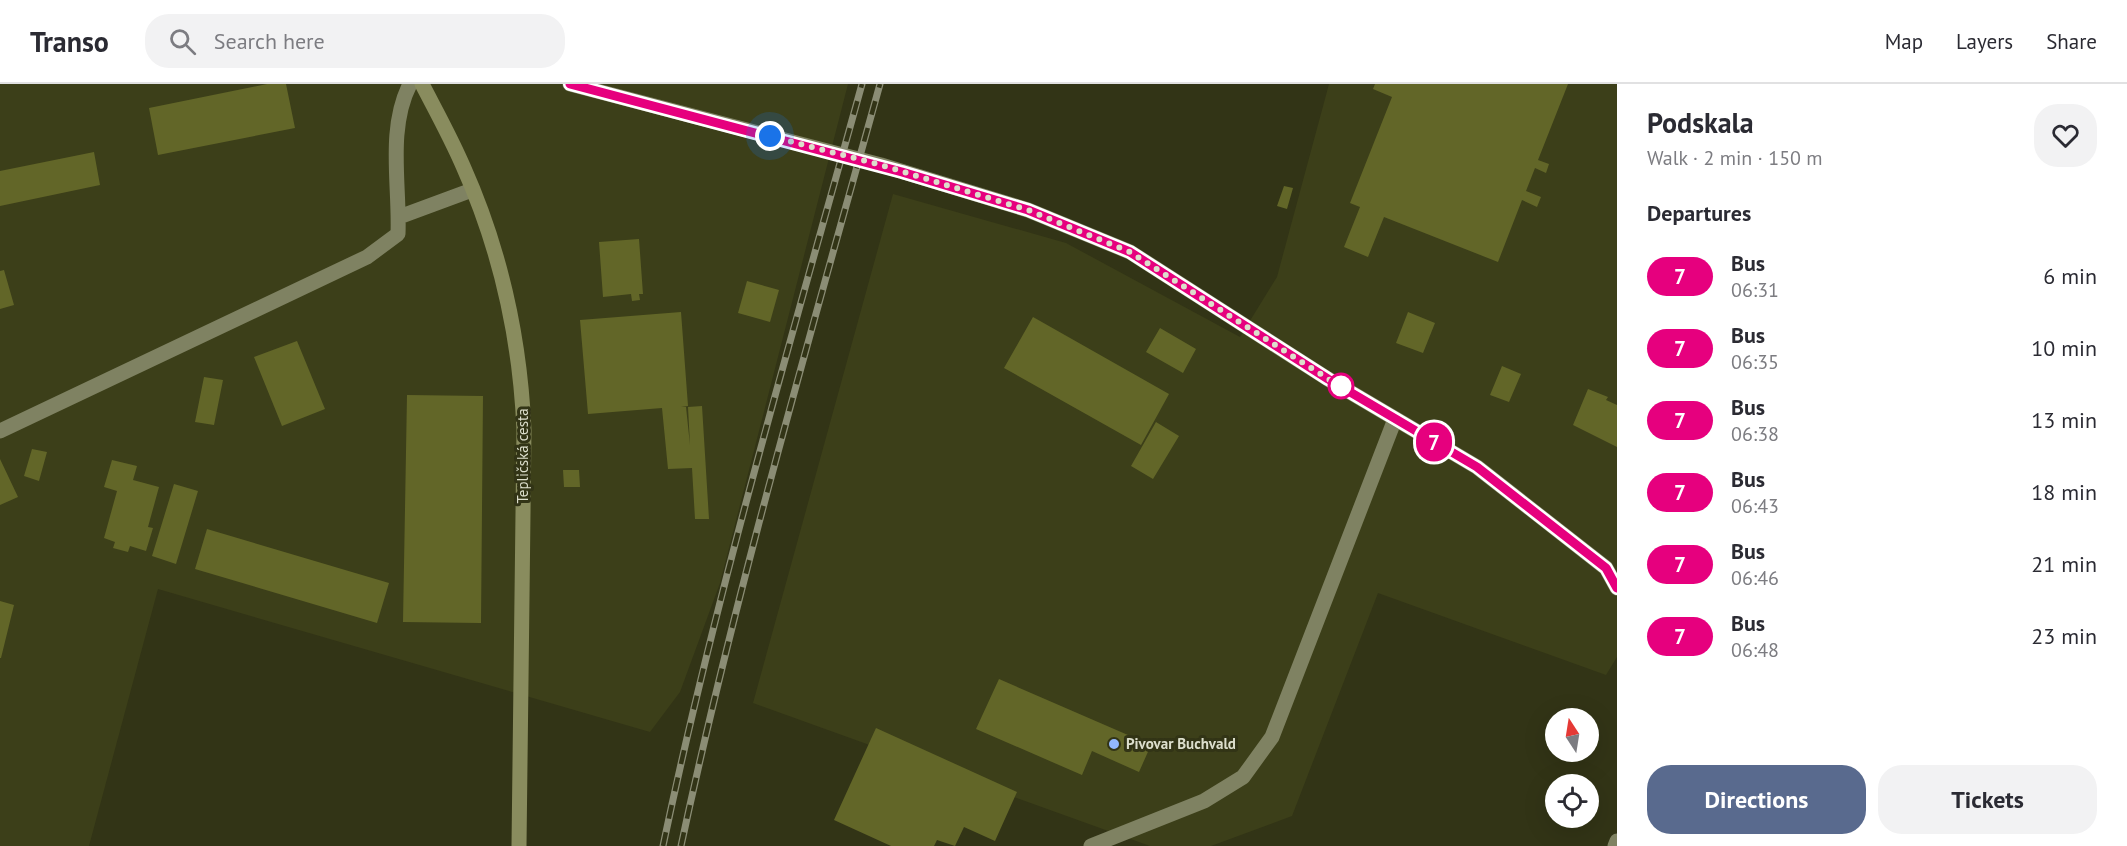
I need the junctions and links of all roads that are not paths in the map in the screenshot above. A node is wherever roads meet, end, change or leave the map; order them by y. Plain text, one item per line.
1 (410, 84) edge
2 (422, 84) edge
3 (570, 84) edge
4 (472, 190) junction
5 (399, 217) junction
6 (1395, 418) junction
7 (0, 431) edge
8 (1617, 588) edge
9 (1617, 841) edge
10 (519, 846) edge
11 (1091, 846) edge
12 (1615, 846) edge

1 - 5 street
2 - 4 street, Tepličská cesta
3 - 6 street
4 - 5 street
4 - 10 street, Tepličská cesta
5 - 7 street
6 - 8 street
6 - 11 street
9 - 12 street

